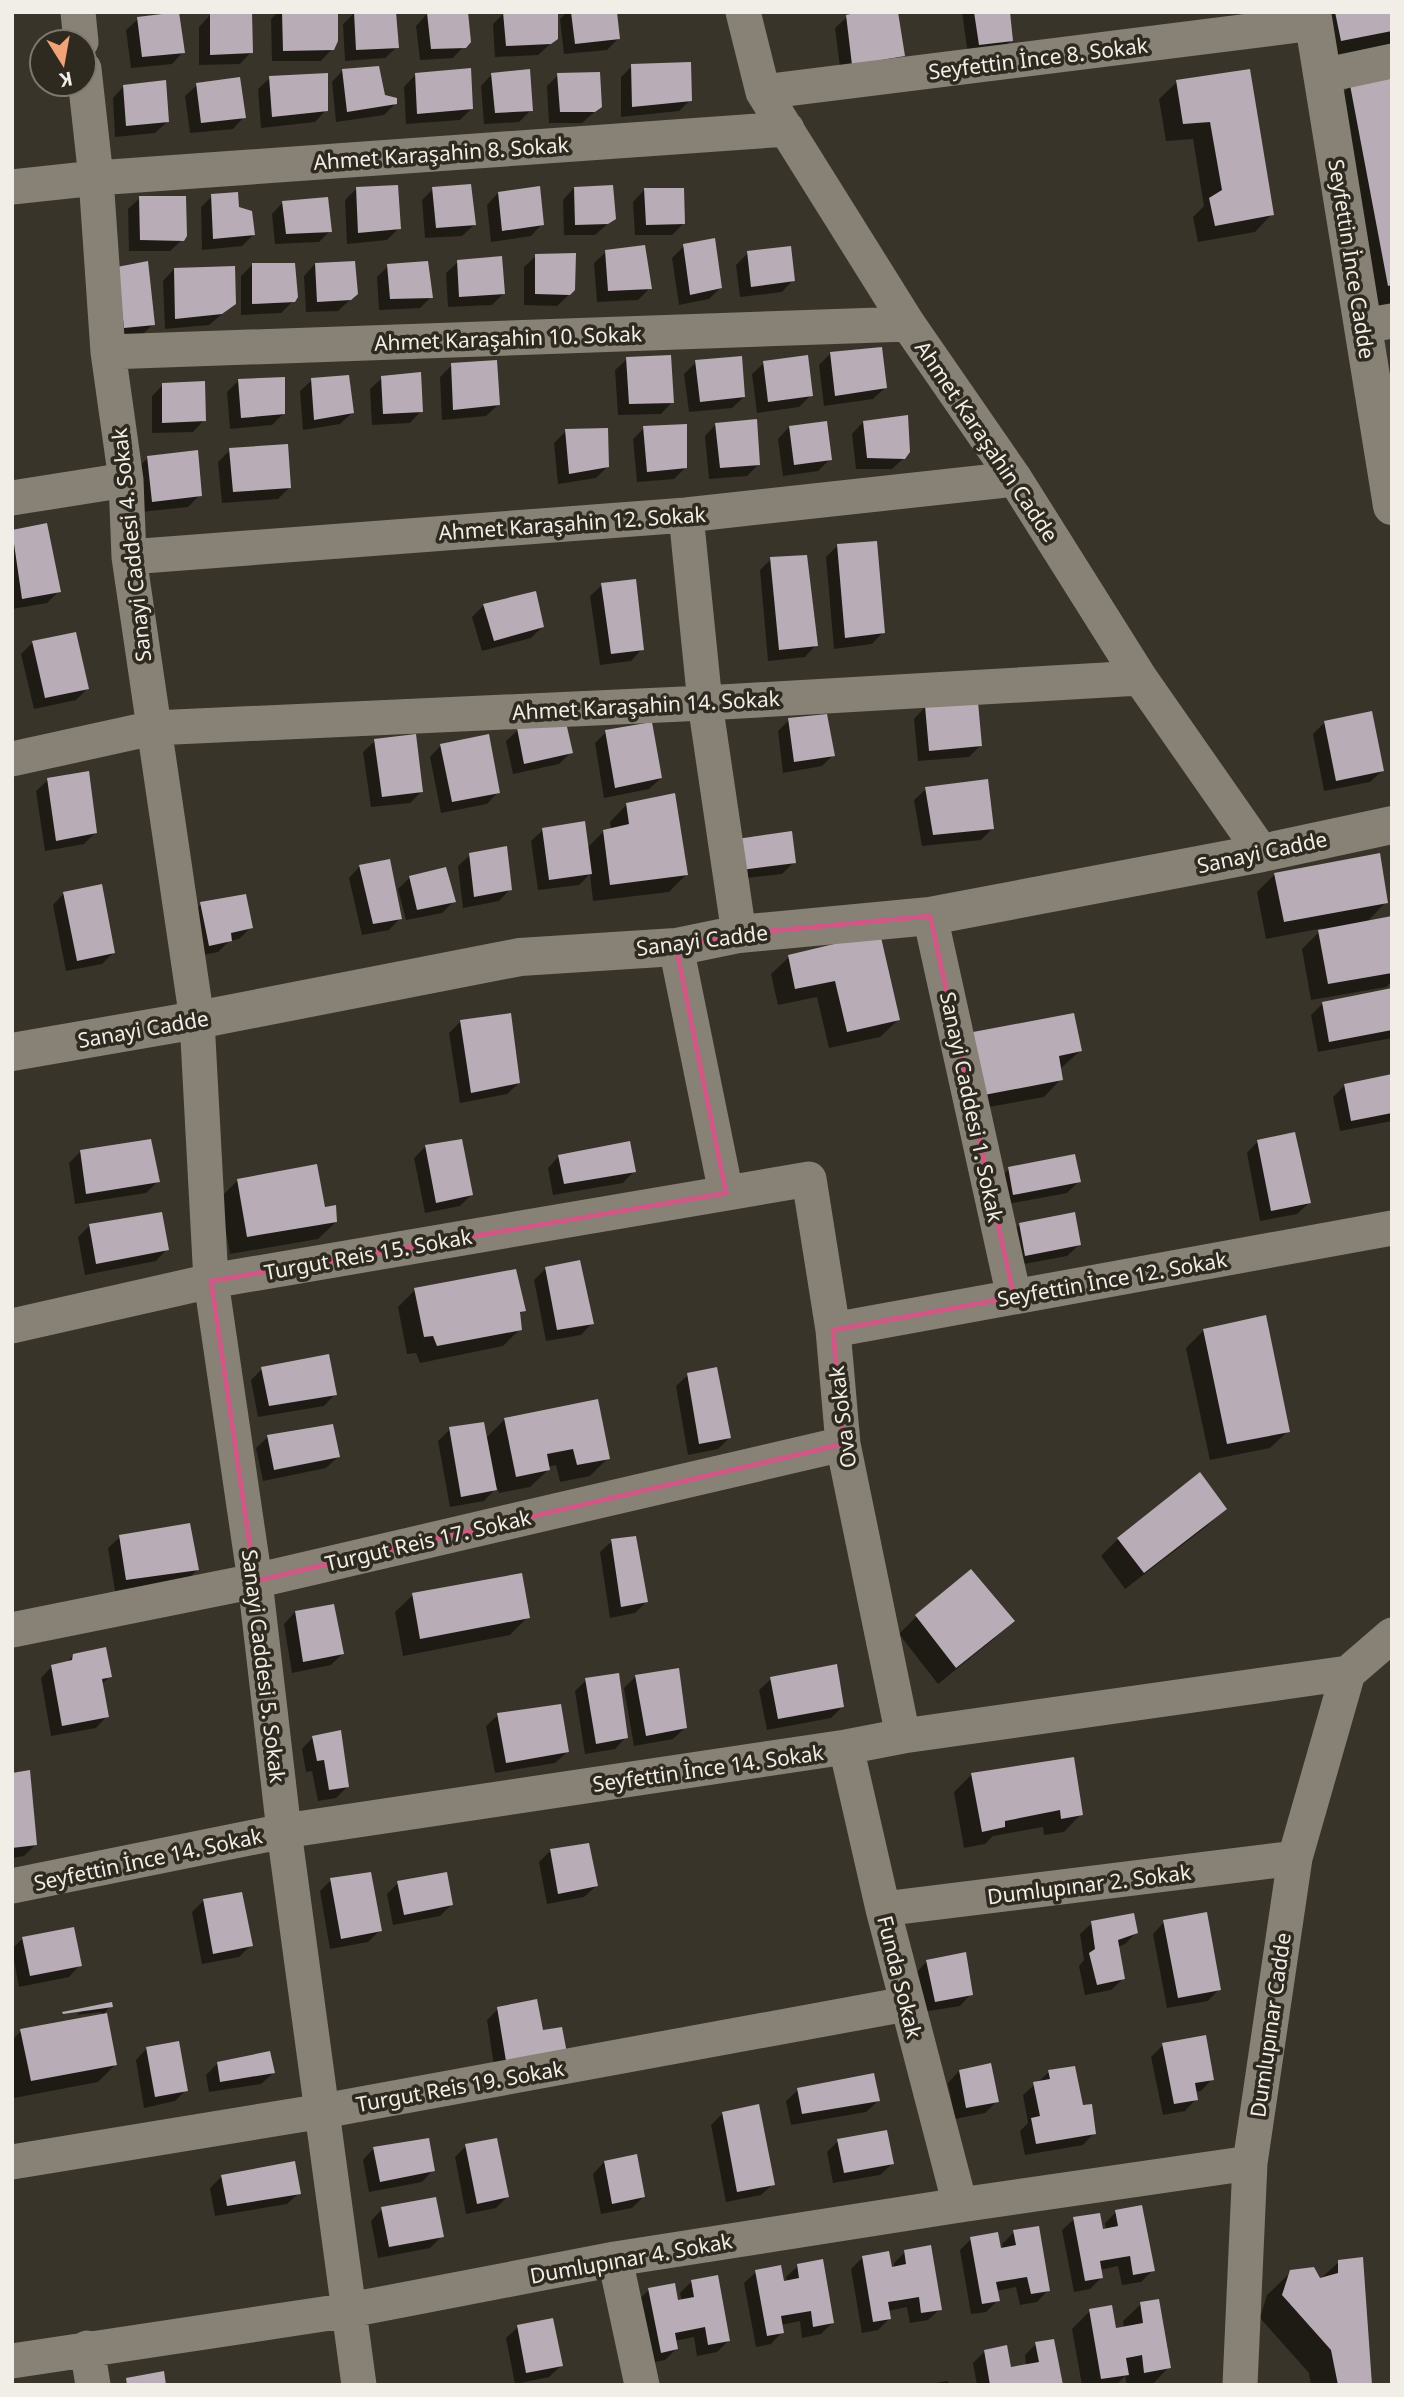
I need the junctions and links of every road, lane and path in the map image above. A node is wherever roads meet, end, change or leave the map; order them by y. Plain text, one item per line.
1 (743, 12) edge
2 (1313, 18) edge
3 (1392, 61) edge
4 (1322, 76) junction
5 (763, 92) junction
6 (87, 98) edge
7 (787, 129) junction
8 (96, 178) junction
9 (12, 187) edge
10 (908, 324) junction
11 (1377, 324) edge
12 (108, 352) junction
13 (1388, 456) edge
14 (1015, 479) junction
15 (125, 480) junction
16 (12, 498) edge
17 (1392, 506) edge
18 (686, 515) junction
19 (129, 556) junction
20 (1140, 678) junction
21 (705, 703) junction
22 (153, 728) junction
23 (12, 760) edge
24 (1392, 825) edge
25 (1262, 853) junction
26 (930, 916) junction
27 (739, 934) junction
28 (676, 947) junction
29 (197, 1020) junction
30 (12, 1052) edge
31 (726, 1193) junction
32 (1392, 1228) edge
33 (211, 1282) junction
34 (1014, 1297) junction
35 (12, 1326) edge
36 (833, 1330) junction
37 (843, 1444) junction
38 (255, 1581) junction
39 (12, 1630) edge
40 (1392, 1635) edge
41 (1348, 1673) junction
42 (903, 1736) junction
43 (846, 1747) junction
44 (284, 1831) junction
45 (1294, 1858) junction
46 (12, 1886) edge
47 (883, 1909) junction
48 (906, 2004) junction
49 (323, 2111) junction
50 (12, 2162) edge
51 (1250, 2163) junction
52 (960, 2205) junction
53 (615, 2259) junction
54 (350, 2310) junction
55 (87, 2348) junction
56 (12, 2361) edge
57 (93, 2385) edge
58 (359, 2385) edge
59 (642, 2385) edge
60 (1240, 2385) edge

1 - 5 street, Ahmet Karaşahin Cadde
2 - 4 street, Seyfettin İnce Cadde
2 - 5 street, Seyfettin İnce 8. Sokak
3 - 4 street
4 - 11 street, Seyfettin İnce Cadde
5 - 7 street, Ahmet Karaşahin Cadde
6 - 8 street, Sanayi Caddesi 4. Sokak
7 - 8 street, Ahmet Karaşahin 8. Sokak
7 - 10 street, Ahmet Karaşahin Cadde
8 - 9 street, Ahmet Karaşahin 8. Sokak
8 - 12 street, Sanayi Caddesi 4. Sokak
10 - 12 street, Ahmet Karaşahin 10. Sokak
10 - 14 street, Ahmet Karaşahin Cadde
11 - 13 street, Seyfettin İnce Cadde
12 - 15 street, Sanayi Caddesi 4. Sokak
13 - 17 street, Seyfettin İnce Cadde
14 - 18 street, Ahmet Karaşahin 12. Sokak
14 - 20 street, Ahmet Karaşahin Cadde
15 - 16 street
15 - 19 street, Sanayi Caddesi 4. Sokak
18 - 19 street, Ahmet Karaşahin 12. Sokak
18 - 21 street
19 - 22 street, Sanayi Caddesi 4. Sokak
20 - 21 street, Ahmet Karaşahin 14. Sokak
20 - 25 street, Ahmet Karaşahin Cadde
21 - 22 street, Ahmet Karaşahin 14. Sokak
21 - 27 street
22 - 23 street, Ahmet Karaşahin 14. Sokak
22 - 29 street, Sanayi Caddesi 4. Sokak
24 - 25 street, Sanayi Cadde
25 - 26 street, Sanayi Cadde
26 - 27 street, Sanayi Cadde
26 - 34 street, Sanayi Caddesi 1. Sokak
27 - 28 street, Sanayi Cadde
28 - 29 street, Sanayi Cadde
28 - 31 street
29 - 30 street, Sanayi Cadde
29 - 33 street, Sanayi Caddesi 5. Sokak
31 - 33 street, Turgut Reis 15. Sokak
31 - 36 street, Ova Sokak
32 - 34 street, Seyfettin İnce 12. Sokak
33 - 35 street, Turgut Reis 15. Sokak
33 - 38 street, Sanayi Caddesi 5. Sokak
34 - 36 street, Seyfettin İnce 12. Sokak
36 - 37 street, Ova Sokak
37 - 38 street, Turgut Reis 17. Sokak
37 - 42 street, Ova Sokak
38 - 39 street, Turgut Reis 17. Sokak
38 - 44 street, Sanayi Caddesi 5. Sokak
40 - 41 street
41 - 42 street, Seyfettin İnce 14. Sokak
41 - 45 street, Dumlupınar Cadde
42 - 43 street, Seyfettin İnce 14. Sokak
43 - 44 street, Seyfettin İnce 14. Sokak
43 - 47 street, Funda Sokak
44 - 46 street, Seyfettin İnce 14. Sokak
44 - 49 street, Sanayi Caddesi 5. Sokak
45 - 47 street, Dumlupınar 2. Sokak
45 - 51 street, Dumlupınar Cadde
47 - 48 street, Funda Sokak
48 - 49 street, Turgut Reis 19. Sokak
48 - 52 street, Funda Sokak
49 - 50 street, Turgut Reis 19. Sokak
49 - 54 street, Sanayi Caddesi 5. Sokak
51 - 52 street, Dumlupınar 4. Sokak
51 - 60 street, Dumlupınar Cadde
52 - 53 street, Dumlupınar 4. Sokak
53 - 54 street, Dumlupınar 4. Sokak
53 - 59 street
54 - 55 street, Dumlupınar 4. Sokak
54 - 58 street, Sanayi Caddesi 5. Sokak
55 - 56 street, Dumlupınar 4. Sokak
55 - 57 street

